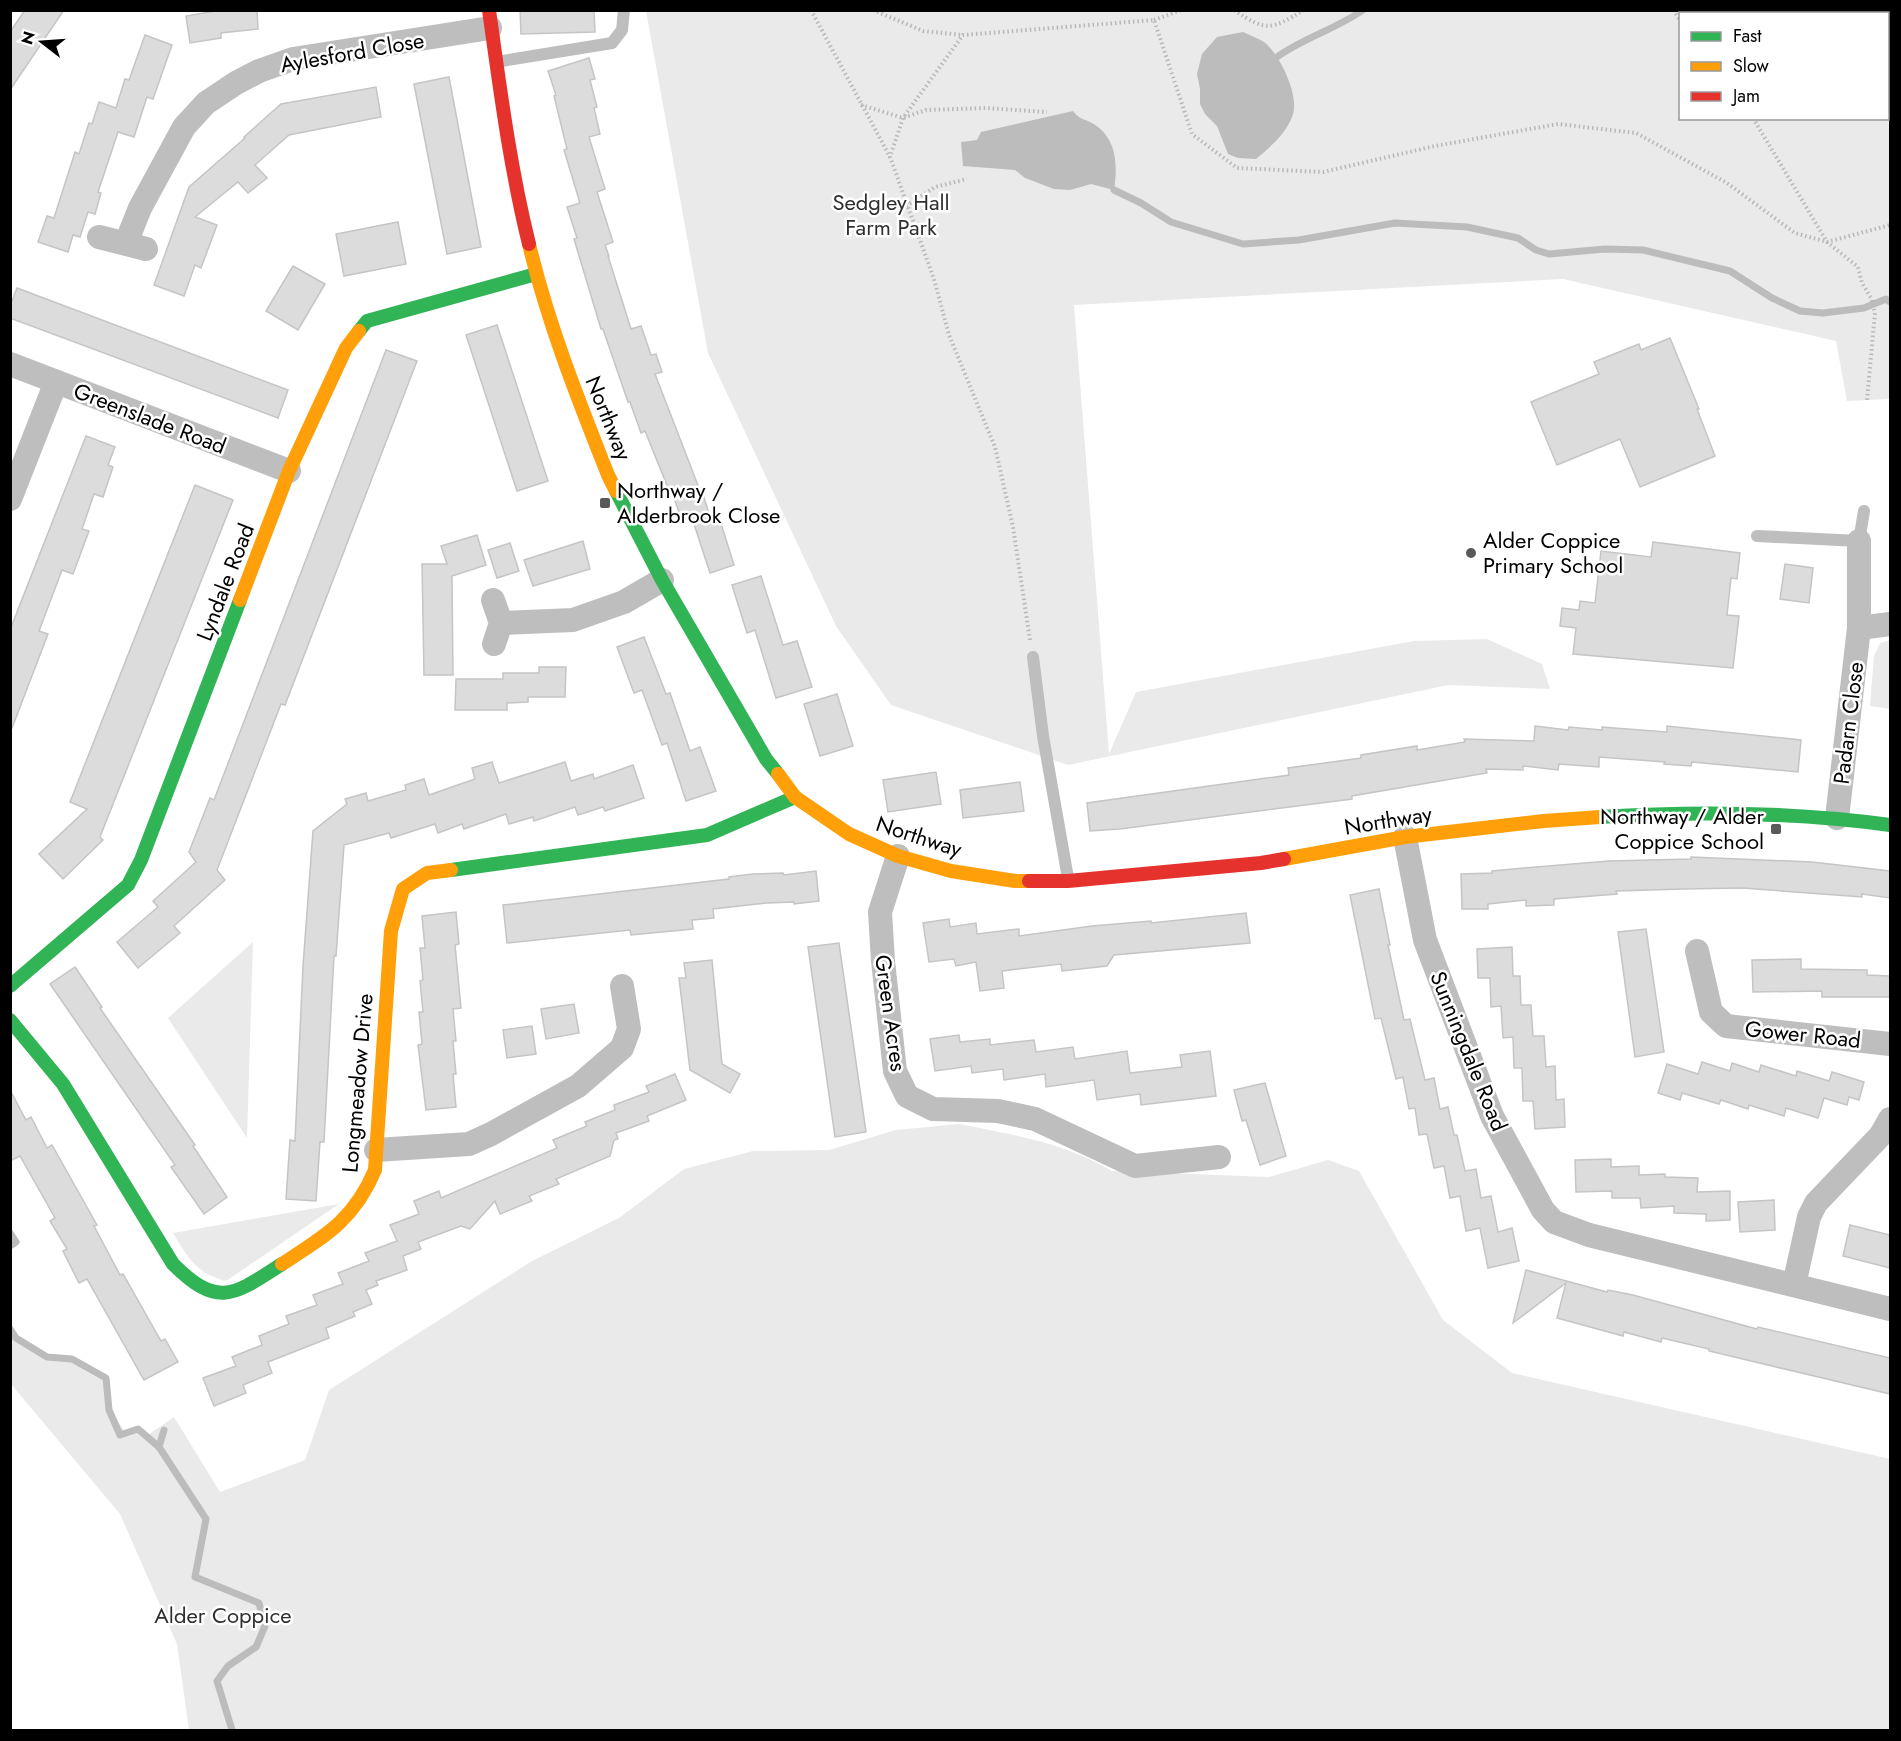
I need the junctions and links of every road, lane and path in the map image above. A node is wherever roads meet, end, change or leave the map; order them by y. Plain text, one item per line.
1 (624, 10) edge
2 (811, 10) edge
3 (873, 10) edge
4 (1181, 10) edge
5 (1234, 10) edge
6 (1304, 10) edge
7 (490, 19) edge
8 (1154, 20) junction
9 (963, 35) junction
10 (495, 63) junction
11 (861, 105) junction
12 (1047, 112) dead end
13 (903, 117) junction
14 (1754, 120) edge
15 (890, 157) junction
16 (967, 178) dead end
17 (906, 206) junction
18 (1890, 225) edge
19 (99, 237) dead end
20 (1827, 242) junction
21 (536, 274) junction
22 (10, 364) edge
23 (56, 382) junction
24 (1867, 400) dead end
25 (290, 471) junction
26 (10, 500) edge
27 (1864, 511) dead end
28 (1757, 536) dead end
29 (1859, 541) junction
30 (662, 580) junction
31 (493, 600) dead end
32 (1890, 624) edge
33 (1859, 628) junction
34 (1033, 657) joint
35 (795, 797) junction
36 (1837, 818) junction
37 (1890, 825) edge
38 (1405, 837) junction
39 (898, 856) junction
40 (1068, 881) junction
41 (1697, 951) dead end
42 (10, 986) edge
43 (622, 986) dead end
44 (10, 1020) edge
45 (1890, 1044) edge
46 (1890, 1119) edge
47 (376, 1150) junction
48 (1219, 1157) dead end
49 (1794, 1285) junction
50 (1890, 1309) edge

1 - 10 lane
2 - 11 path
3 - 9 path
4 - 8 path
5 - 6 path
7 - 10 street, Northway
7 - 19 street, Aylesford Close
8 - 9 path
8 - 20 path
9 - 13 path
10 - 21 street, Northway
11 - 13 path
11 - 15 path
12 - 13 path
13 - 15 path
14 - 20 path
15 - 17 path
16 - 17 path
17 - 34 path
18 - 20 path
20 - 24 path
21 - 25 street, Lyndale Road
21 - 30 street, Northway
22 - 23 street, Greenslade Road
23 - 25 street, Greenslade Road
23 - 26 street
25 - 42 street, Lyndale Road
27 - 29 lane
28 - 29 lane
29 - 33 street, Padarn Close
30 - 31 street
30 - 35 street, Northway
32 - 33 street
33 - 36 street, Padarn Close
34 - 40 lane
35 - 39 street, Northway
35 - 47 street, Longmeadow Drive
36 - 37 street, Northway
36 - 38 street, Northway
38 - 40 street, Northway
38 - 49 street, Sunningdale Road
39 - 40 street, Northway
39 - 48 street, Green Acres
41 - 45 street, Gower Road
43 - 47 street
44 - 47 street, Longmeadow Drive
46 - 49 street
49 - 50 street, Sunningdale Road

